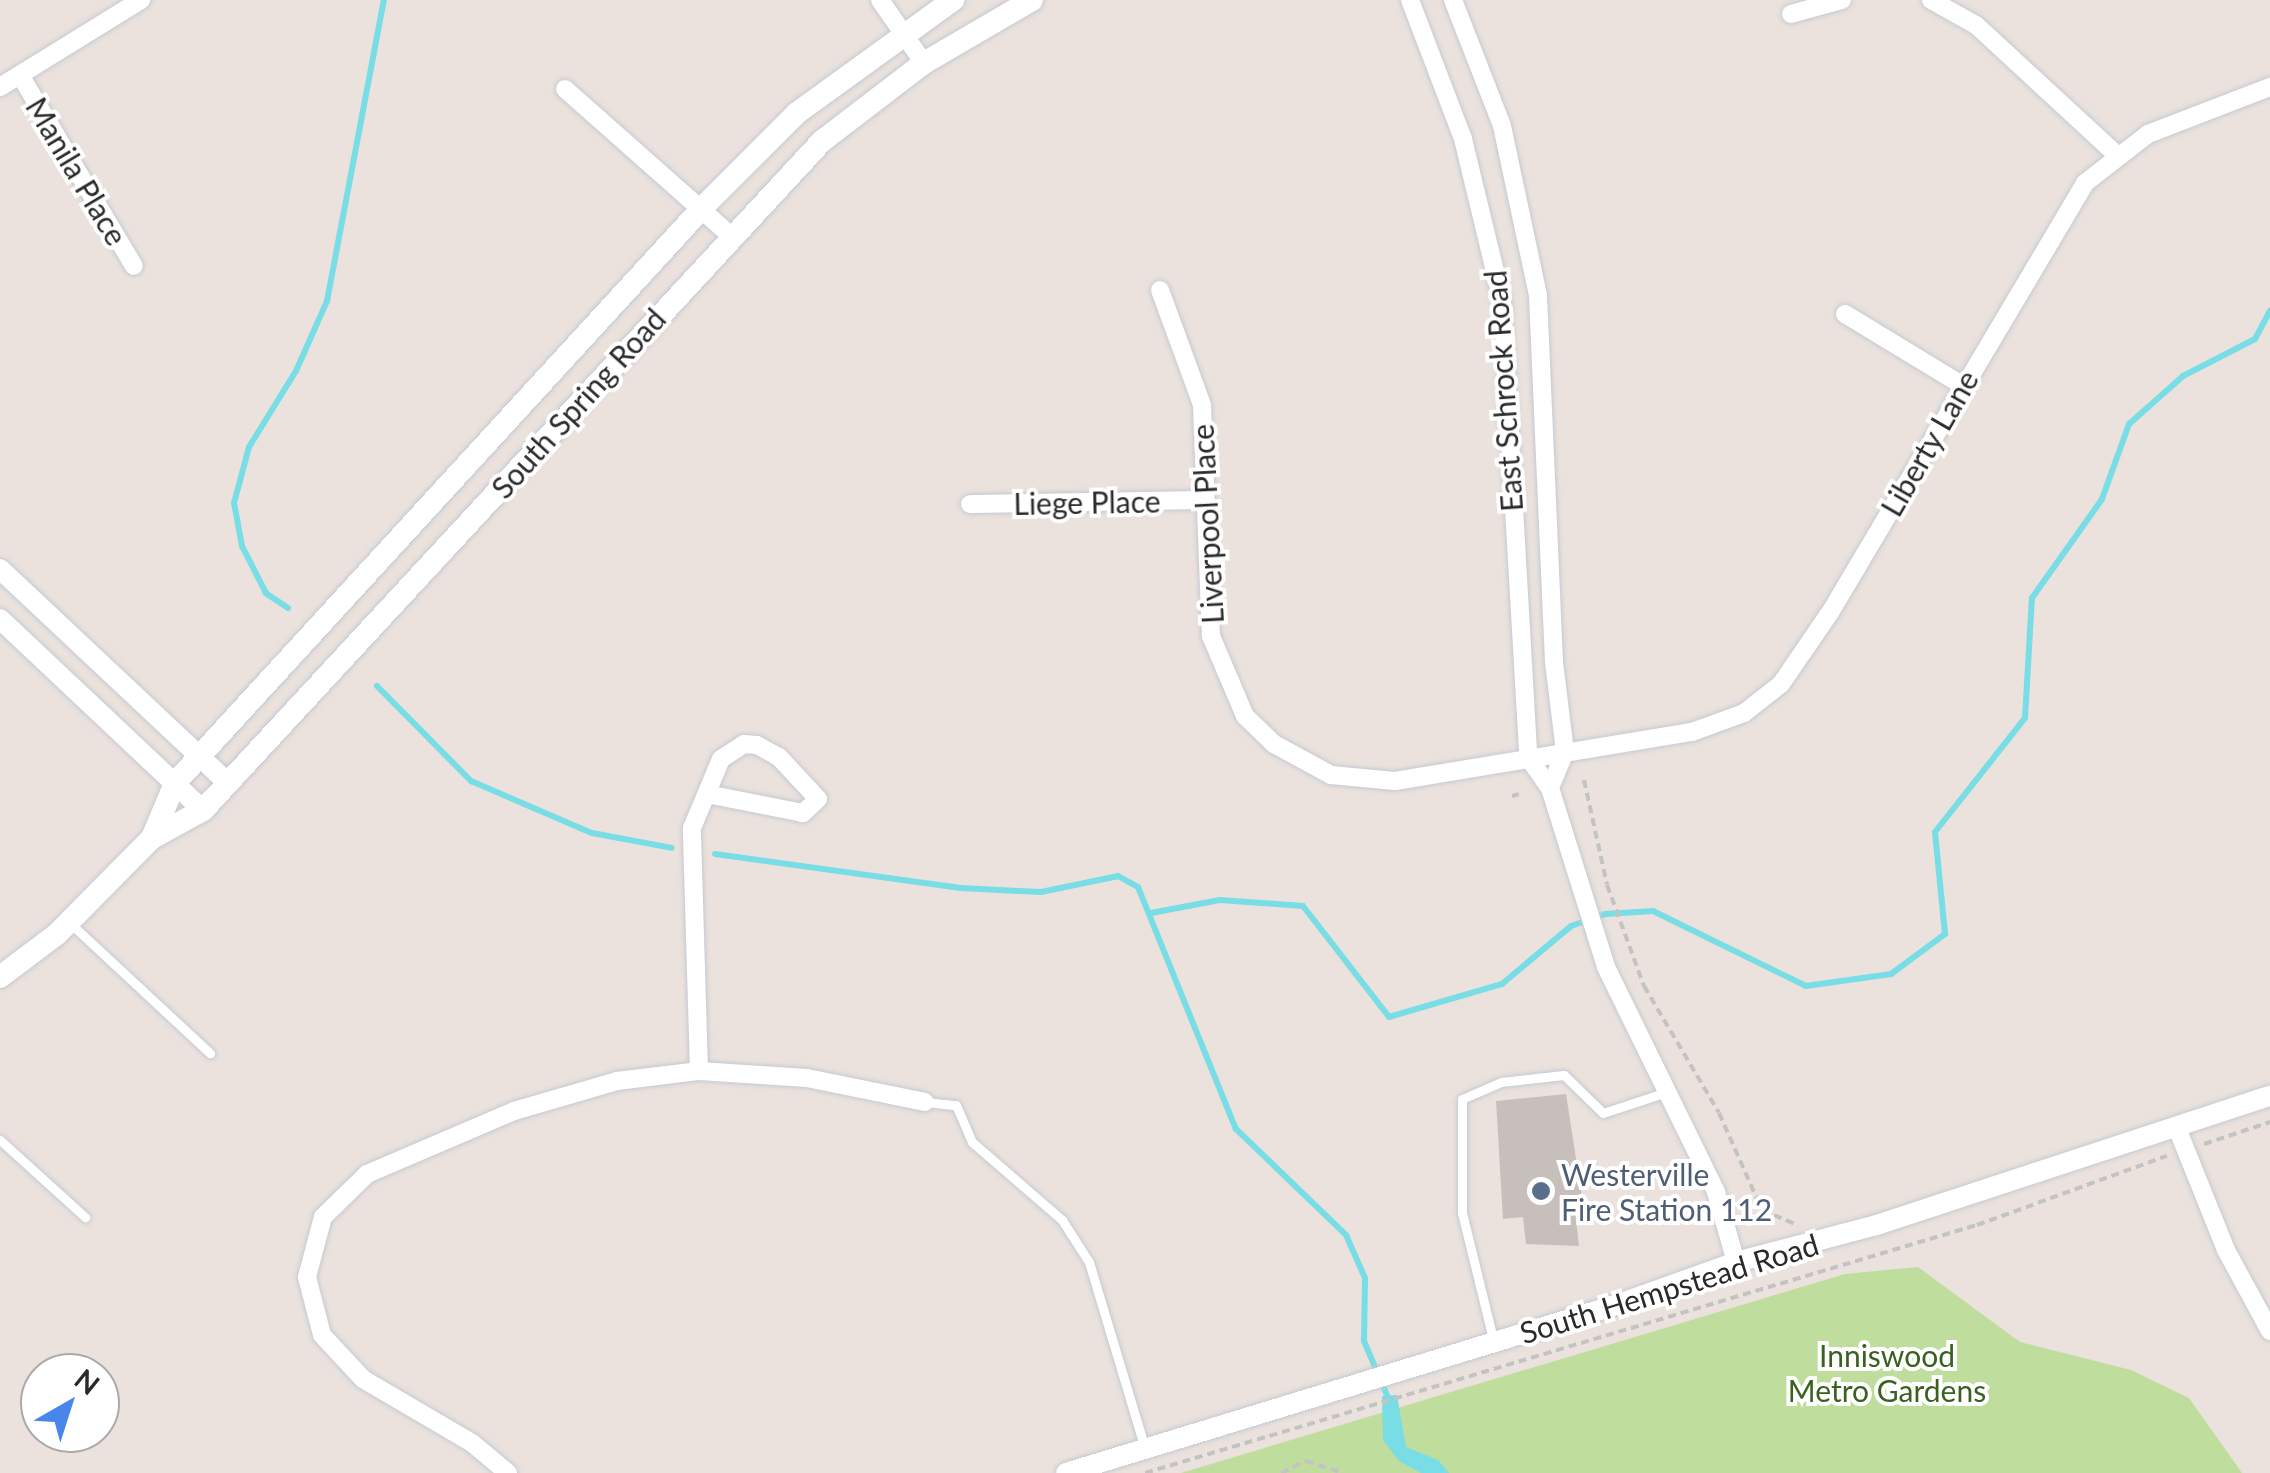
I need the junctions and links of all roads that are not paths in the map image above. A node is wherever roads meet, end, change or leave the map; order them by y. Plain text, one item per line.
1 (141, 0) edge
2 (880, 0) edge
3 (953, 0) edge
4 (1032, 0) edge
5 (1410, 0) edge
6 (1453, 0) edge
7 (1842, 0) edge
8 (1931, 0) edge
9 (1791, 14) dead end
10 (902, 32) junction
11 (924, 63) junction
12 (20, 75) junction
13 (0, 87) edge
14 (2270, 87) edge
15 (565, 89) dead end
16 (2116, 154) junction
17 (702, 208) junction
18 (730, 234) junction
19 (134, 266) dead end
20 (1160, 290) dead end
21 (1845, 314) dead end
22 (1962, 385) junction
23 (1205, 500) junction
24 (970, 504) dead end
25 (0, 569) edge
26 (0, 619) edge
27 (1564, 752) junction
28 (201, 756) junction
29 (1528, 756) junction
30 (175, 783) junction
31 (228, 783) junction
32 (1550, 788) junction
33 (706, 794) junction
34 (203, 810) junction
35 (152, 838) junction
36 (69, 922) junction
37 (0, 977) edge
38 (210, 1053) dead end
39 (699, 1071) junction
40 (1666, 1092) junction
41 (2270, 1096) edge
42 (925, 1102) joint
43 (2178, 1128) junction
44 (0, 1140) edge
45 (85, 1216) dead end
46 (1736, 1262) junction
47 (2270, 1330) edge
48 (1494, 1343) junction
49 (1145, 1449) junction
50 (508, 1473) edge
51 (1066, 1473) edge

1 - 12 street
2 - 10 street
3 - 10 main road, South Spring Road
4 - 11 main road, South Spring Road
5 - 29 street, East Schrock Road
6 - 27 street, East Schrock Road
7 - 9 street
8 - 16 street
10 - 11 street
10 - 17 main road, South Spring Road
11 - 18 main road, South Spring Road
12 - 13 street
12 - 19 street, Manila Place
14 - 16 street, Liberty Lane
15 - 17 street
16 - 22 street, Liberty Lane
17 - 18 street
17 - 28 main road, South Spring Road
18 - 31 main road, South Spring Road
20 - 23 street, Liverpool Place
21 - 22 street
22 - 27 street, Liberty Lane
23 - 24 street, Liege Place
23 - 29 street, Liverpool Place
25 - 28 street
26 - 30 street
27 - 29 street, Liverpool Place
27 - 32 street, East Schrock Road
28 - 30 main road, South Spring Road
28 - 31 street
29 - 32 street
30 - 34 street
30 - 35 main road, South Spring Road
31 - 34 main road, South Spring Road
32 - 40 street
33 - 33 street
33 - 39 street
34 - 35 main road, South Spring Road
35 - 36 main road, South Spring Road
36 - 37 main road, South Spring Road
36 - 38 lane
39 - 42 street
39 - 50 street
40 - 46 street
40 - 48 lane
41 - 43 street, South Hempstead Road
42 - 49 lane
43 - 46 street, South Hempstead Road
43 - 47 street
44 - 45 lane
46 - 48 street, South Hempstead Road
48 - 49 street, South Hempstead Road
49 - 51 street, South Hempstead Road

